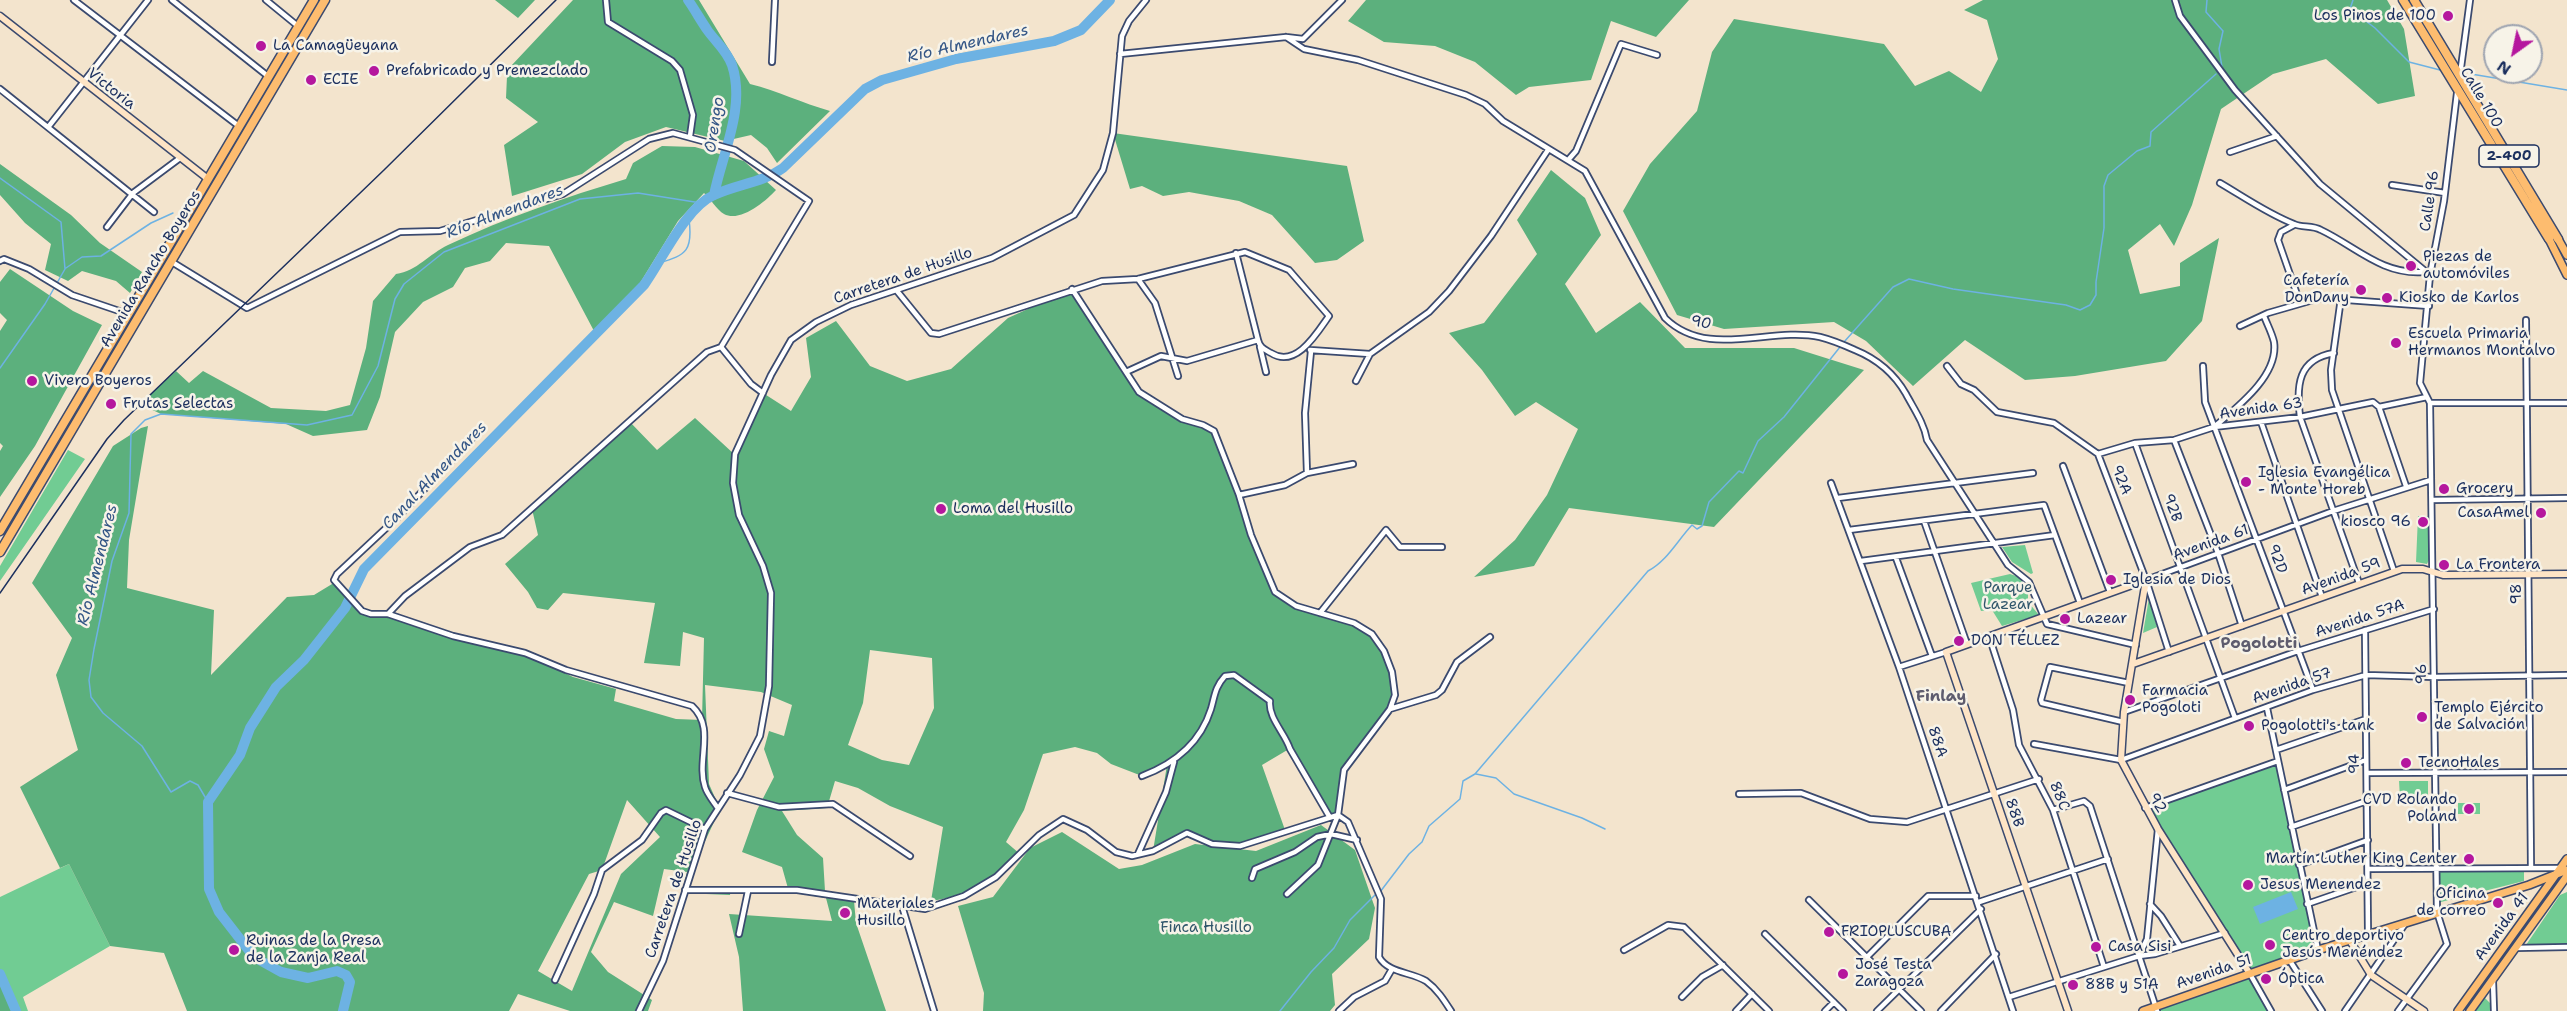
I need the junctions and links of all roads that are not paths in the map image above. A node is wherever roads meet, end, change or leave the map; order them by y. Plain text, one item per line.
1 (74, 0) edge
2 (148, 0) edge
3 (172, 0) edge
4 (266, 0) edge
5 (314, 0) edge
6 (325, 0) edge
7 (606, 0) edge
8 (774, 0) edge
9 (1146, 0) edge
10 (1342, 0) edge
11 (2175, 0) edge
12 (2403, 0) edge
13 (2414, 0) edge
14 (2470, 0) edge
15 (0, 16) edge
16 (299, 27) junction
17 (120, 36) junction
18 (1286, 37) junction
19 (1120, 54) junction
20 (1657, 55) dead end
21 (772, 62) dead end
22 (2460, 73) junction
23 (269, 77) junction
24 (84, 83) junction
25 (2458, 87) junction
26 (0, 89) edge
27 (49, 126) junction
28 (240, 127) junction
29 (690, 136) junction
30 (2277, 136) junction
31 (1548, 150) junction
32 (2230, 152) dead end
33 (180, 158) junction
34 (1569, 159) junction
35 (208, 179) junction
36 (2220, 183) dead end
37 (2392, 185) dead end
38 (2445, 192) junction
39 (134, 193) junction
40 (154, 212) dead end
41 (2294, 225) junction
42 (107, 227) dead end
43 (2554, 239) junction
44 (1236, 254) junction
45 (2567, 255) edge
46 (0, 261) edge
47 (172, 262) junction
48 (2422, 272) junction
49 (2430, 275) junction
50 (2567, 275) edge
51 (1138, 279) junction
52 (1072, 289) junction
53 (897, 291) junction
54 (2341, 298) junction
55 (2300, 303) junction
56 (2429, 306) junction
57 (128, 314) junction
58 (2264, 316) junction
59 (2526, 320) dead end
60 (2240, 326) dead end
61 (1258, 340) junction
62 (721, 347) junction
63 (1260, 347) junction
64 (1306, 348) junction
65 (1311, 351) junction
66 (2334, 353) junction
67 (1370, 354) junction
68 (1172, 357) junction
69 (1947, 366) dead end
70 (2203, 366) dead end
71 (1126, 372) junction
72 (1266, 372) dead end
73 (1178, 376) dead end
74 (1356, 381) dead end
75 (763, 393) junction
76 (2427, 397) junction
77 (2430, 403) junction
78 (2528, 403) junction
79 (2567, 403) edge
80 (2379, 407) junction
81 (2338, 409) junction
82 (2300, 417) junction
83 (2261, 422) junction
84 (2214, 427) junction
85 (482, 428) dead end
86 (2174, 440) junction
87 (2135, 442) junction
88 (2098, 454) junction
89 (1353, 464) dead end
90 (2063, 466) dead end
91 (1307, 473) junction
92 (2033, 473) dead end
93 (2431, 480) junction
94 (1832, 483) dead end
95 (1956, 485) junction
96 (2406, 486) junction
97 (1239, 495) junction
98 (1838, 498) junction
99 (2567, 498) edge
100 (2371, 499) junction
101 (2528, 499) junction
102 (2432, 500) junction
103 (2333, 511) junction
104 (1975, 513) junction
105 (1924, 521) junction
106 (2297, 524) junction
107 (1849, 530) junction
108 (0, 531) edge
109 (2055, 536) junction
110 (2257, 539) junction
111 (1995, 544) junction
112 (1442, 547) dead end
113 (0, 552) edge
114 (1933, 552) junction
115 (2218, 553) junction
116 (1896, 558) junction
117 (1861, 561) junction
118 (2180, 566) junction
119 (2394, 571) junction
120 (2434, 573) junction
121 (2529, 574) junction
122 (2567, 574) edge
123 (2146, 580) junction
124 (2359, 583) junction
125 (2110, 592) junction
126 (2322, 597) junction
127 (2080, 603) junction
128 (2434, 609) junction
129 (2283, 611) junction
130 (1320, 613) junction
131 (388, 614) junction
132 (2045, 615) junction
133 (2242, 626) junction
134 (2365, 630) junction
135 (1989, 636) junction
136 (1490, 637) dead end
137 (2206, 639) junction
138 (1967, 644) junction
139 (2136, 645) junction
140 (2298, 651) junction
141 (1946, 652) junction
142 (2169, 652) junction
143 (1932, 656) junction
144 (2133, 664) junction
145 (1899, 667) junction
146 (2366, 675) junction
147 (2567, 675) edge
148 (2530, 676) junction
149 (2434, 677) junction
150 (2220, 679) junction
151 (2129, 683) junction
152 (2313, 690) junction
153 (2267, 708) junction
154 (1390, 709) junction
155 (2124, 712) junction
156 (2235, 718) junction
157 (2366, 719) junction
158 (2123, 722) junction
159 (2034, 744) dead end
160 (2276, 750) junction
161 (1175, 760) junction
162 (2121, 760) junction
163 (2366, 760) junction
164 (2278, 761) junction
165 (2531, 771) junction
166 (2567, 772) edge
167 (2367, 773) junction
168 (2436, 773) junction
169 (1142, 776) dead end
170 (2039, 779) junction
171 (2284, 790) junction
172 (727, 793) junction
173 (1739, 794) dead end
174 (1995, 795) junction
175 (2367, 801) junction
176 (717, 807) junction
177 (2145, 808) junction
178 (1947, 810) junction
179 (2052, 810) junction
180 (1338, 815) junction
181 (1329, 816) junction
182 (2291, 827) junction
183 (705, 829) junction
184 (2158, 829) junction
185 (1331, 834) junction
186 (1357, 840) junction
187 (2368, 840) junction
188 (1138, 854) junction
189 (910, 856) dead end
190 (2108, 859) junction
191 (2567, 859) edge
192 (2299, 866) junction
193 (2531, 867) junction
194 (2437, 868) junction
195 (2565, 868) edge
196 (2368, 869) junction
197 (2072, 871) junction
198 (1252, 878) dead end
199 (2553, 878) junction
200 (2566, 880) edge
201 (2368, 883) junction
202 (2529, 885) junction
203 (2026, 886) junction
204 (685, 890) junction
205 (748, 891) junction
206 (1287, 894) dead end
207 (1976, 896) junction
208 (1809, 900) dead end
209 (1979, 902) junction
210 (2150, 904) junction
211 (2307, 904) junction
212 (2535, 904) junction
213 (902, 906) junction
214 (1981, 909) junction
215 (2437, 912) junction
216 (2408, 920) junction
217 (2391, 926) junction
218 (2225, 933) junction
219 (2368, 933) junction
220 (2399, 933) junction
221 (739, 934) dead end
222 (1765, 934) dead end
223 (2349, 939) junction
224 (2180, 945) junction
225 (2567, 947) edge
226 (2515, 948) junction
227 (1624, 950) dead end
228 (2318, 950) junction
229 (1996, 954) junction
230 (2139, 956) junction
231 (1867, 957) junction
232 (2290, 961) junction
233 (1723, 965) junction
234 (2104, 967) junction
235 (1392, 969) junction
236 (2250, 974) junction
237 (2371, 975) junction
238 (2493, 977) junction
239 (555, 980) dead end
240 (2058, 981) junction
241 (1899, 989) junction
242 (1752, 994) junction
243 (1682, 997) dead end
244 (2009, 997) junction
245 (2406, 999) junction
246 (1834, 1002) junction
247 (2156, 1009) edge
248 (639, 1011) edge
249 (934, 1011) edge
250 (1339, 1011) edge
251 (1451, 1011) edge
252 (1736, 1011) edge
253 (1769, 1011) edge
254 (1825, 1011) edge
255 (1844, 1011) edge
256 (1877, 1011) edge
257 (1921, 1011) edge
258 (1941, 1011) edge
259 (2013, 1011) edge
260 (2068, 1011) edge
261 (2143, 1011) edge
262 (2271, 1011) edge
263 (2322, 1011) edge
264 (2345, 1011) edge
265 (2398, 1011) edge
266 (2424, 1011) edge
267 (2458, 1011) edge
268 (2470, 1011) edge
269 (2494, 1011) edge

1 - 17 street
2 - 17 street
3 - 23 street
4 - 16 street
5 - 16 highway, Avenida Rancho Boyeros
6 - 47 highway, Avenida Rancho Boyeros
7 - 29 street
8 - 21 street
9 - 19 street, Carretera de Husillo
10 - 18 street
11 - 30 street
12 - 25 highway, Calle 100 / 2-400
13 - 22 highway, Calle 100 / 2-400
14 - 22 street, Calle 96
15 - 24 street, Victoria
16 - 23 highway, Avenida Rancho Boyeros
17 - 24 street
17 - 28 street
18 - 19 street
18 - 31 street, 90
19 - 53 street, Carretera de Husillo
20 - 34 street
22 - 25 street, Calle 96
22 - 43 highway, Calle 100 / 2-400
23 - 28 highway, Avenida Rancho Boyeros
24 - 27 street
24 - 33 street, Victoria
25 - 38 street, Calle 96
25 - 43 highway, Calle 100 / 2-400
26 - 27 street
27 - 39 street
28 - 35 highway, Avenida Rancho Boyeros
29 - 47 street
29 - 62 street
30 - 32 street
30 - 48 street
31 - 34 street, 90
31 - 67 street
33 - 35 street, Victoria
33 - 39 street
34 - 95 street, 90
35 - 57 highway, Avenida Rancho Boyeros
36 - 41 street
37 - 38 street
38 - 49 street, Calle 96
39 - 40 street
39 - 42 street
41 - 48 street
41 - 55 street
43 - 45 main road, Calle 100 / 2-400
43 - 50 main road, Calle 100 / 2-400
44 - 51 street
44 - 61 street
44 - 64 street
46 - 57 street
47 - 113 highway, Avenida Rancho Boyeros
48 - 49 street
49 - 56 street, Calle 96
51 - 52 street
51 - 68 street
52 - 53 street
52 - 71 street
53 - 75 street, Carretera de Husillo
54 - 55 street
54 - 56 street
54 - 66 street
55 - 58 street
56 - 76 street, Calle 96
57 - 108 highway, Avenida Rancho Boyeros
58 - 60 street
58 - 84 street
59 - 78 street, 98
61 - 63 street
61 - 68 street
62 - 75 street
62 - 131 street
63 - 64 street
63 - 72 street
64 - 65 street
65 - 67 street
65 - 91 street
66 - 81 street
66 - 82 street
67 - 74 street
68 - 71 street
68 - 73 street
69 - 88 street, 92A
70 - 84 street, 92D
71 - 97 street
75 - 172 street, Carretera de Husillo
76 - 77 street, Calle 96
76 - 80 street, Avenida 63
77 - 78 street
77 - 93 street, 96
78 - 79 street
78 - 101 street, 98
80 - 81 street, Avenida 63
80 - 96 street
81 - 82 street, Avenida 63
81 - 100 street
82 - 83 street, Avenida 63
82 - 103 street
83 - 84 street, Avenida 63
83 - 106 street
84 - 86 street, Avenida 63
84 - 110 street, 92D
85 - 131 street
86 - 87 street, Avenida 63
86 - 115 street
87 - 88 street, Avenida 63
87 - 118 street, 92B
88 - 123 street, 92A
89 - 91 street
90 - 125 street
91 - 97 street
92 - 95 street
93 - 96 street, Avenida 61
93 - 102 street, 96
94 - 98 street, 88A
95 - 98 street
95 - 104 street, 90
96 - 100 street, Avenida 61
97 - 130 street
98 - 107 street, 88A
99 - 101 street
100 - 103 street, Avenida 61
100 - 119 street
101 - 102 street
101 - 121 street, 98
102 - 120 street, 96
103 - 106 street, Avenida 61
103 - 124 street
104 - 105 street
104 - 109 street
104 - 111 street, 90
105 - 107 street
105 - 114 street
106 - 110 street, Avenida 61
106 - 126 street
107 - 117 street, 88A
109 - 111 street
109 - 127 street
110 - 115 street, Avenida 61
110 - 129 street, 92D
111 - 114 street
111 - 132 street, 90
112 - 130 street
114 - 116 street
114 - 138 street
115 - 118 street, Avenida 61
115 - 133 street
116 - 117 street
116 - 143 street
117 - 145 street, 88A
118 - 123 street, Avenida 61
118 - 137 street, 92B
119 - 120 street, Avenida 59
119 - 124 street, Avenida 59
120 - 121 street, Avenida 59
120 - 128 street, 96
121 - 122 street, Avenida 59
121 - 148 street, 98
123 - 125 street, Avenida 61
123 - 139 street, 92
123 - 142 street, 92A
124 - 126 street, Avenida 59
125 - 127 street, Avenida 61
126 - 129 street, Avenida 59
127 - 132 street, Avenida 61
128 - 134 street, Avenida 57A
128 - 149 street, 96
129 - 133 street, Avenida 59
129 - 140 street, 92D
130 - 154 street
131 - 176 street
132 - 135 street, Avenida 61
132 - 139 street, 90
133 - 137 street, Avenida 59
134 - 140 street, Avenida 57A
134 - 146 street, 94
135 - 138 street, Avenida 61
135 - 170 street, 88C
136 - 154 street
137 - 142 street, Avenida 59
137 - 150 street, 92B
138 - 141 street, Avenida 61
139 - 144 street, 92
140 - 150 street, Avenida 57A
140 - 152 street, 92D
141 - 143 street, Avenida 61
141 - 174 street, 88B
142 - 144 street, Avenida 59
143 - 145 street, Avenida 61
144 - 151 street, 92
145 - 178 street, 88A
146 - 149 street, Avenida 57
146 - 152 street, Avenida 57
146 - 157 street, 94
147 - 148 street, Avenida 57
148 - 149 street, Avenida 57
148 - 165 street, 98
149 - 168 street, 96
150 - 155 street, Avenida 57A
150 - 156 street, 92B
151 - 155 street, 92
151 - 158 street
152 - 153 street, Avenida 57
153 - 156 street, Avenida 57
153 - 160 street
154 - 180 street
155 - 158 street, 92
156 - 162 street, Avenida 57
157 - 160 street
157 - 163 street, 94
158 - 162 street, 92
159 - 162 street
160 - 164 street
161 - 169 street
161 - 181 street
161 - 188 street
162 - 177 street, 92
163 - 167 street, 94
163 - 171 street
164 - 171 street
164 - 177 street
165 - 166 street
165 - 168 street
165 - 193 street, 98
167 - 168 street
167 - 175 street, 94
168 - 194 street, 96
170 - 174 street
170 - 179 street, 88C
171 - 182 street
172 - 176 street, Carretera de Husillo
172 - 189 street
173 - 178 street
174 - 178 street
174 - 203 street, 88B
175 - 182 street
175 - 187 street, 94
176 - 183 street, Carretera de Husillo
177 - 184 street, 92
178 - 207 street, 88A
179 - 190 street
179 - 197 street, 88C
180 - 181 street
180 - 185 street
180 - 186 street
181 - 188 street
182 - 192 street
183 - 204 street, Carretera de Husillo
183 - 239 street
184 - 210 street
184 - 218 street, 92
185 - 186 street
185 - 198 street
185 - 206 street
186 - 235 street
187 - 192 street
187 - 196 street, 94
188 - 213 street
190 - 197 street
190 - 230 street
191 - 195 main road, Avenida 41
192 - 211 street
193 - 194 street
193 - 195 street
194 - 196 street
194 - 215 street, 96
195 - 199 main road, Avenida 41
196 - 201 street, 94
197 - 203 street
197 - 234 street, 88C
199 - 200 main road, Avenida 51
199 - 202 main road, Avenida 51
199 - 212 main road, Avenida 41
200 - 226 main road, Avenida 41
201 - 211 street
201 - 219 street, 94
202 - 212 main road
202 - 215 main road, Avenida 51
203 - 209 street
203 - 240 street, 88B
204 - 205 street
204 - 248 street, Carretera de Husillo
205 - 213 street
205 - 221 street
207 - 209 street, 88A
207 - 231 street
208 - 231 street
209 - 214 street, 88A
210 - 224 street
210 - 230 street
211 - 228 street
212 - 267 main road, Avenida 41
213 - 249 street
214 - 229 street, 88A
214 - 241 street
215 - 216 main road, Avenida 51
215 - 245 street, 96
216 - 217 main road, Avenida 51
216 - 220 street
217 - 219 main road, Avenida 51
217 - 220 street
218 - 224 street
218 - 236 street, 92
219 - 223 main road, Avenida 51
220 - 237 street
222 - 246 street
223 - 228 main road, Avenida 51
223 - 237 street
224 - 230 street
225 - 226 street
226 - 238 main road, Avenida 41
227 - 233 street
228 - 232 main road, Avenida 51
229 - 244 street, 88A
229 - 258 street
230 - 234 street
230 - 247 street
231 - 241 street
232 - 236 main road, Avenida 51
232 - 263 street
233 - 242 street
233 - 243 street
234 - 240 street
235 - 250 street
235 - 251 street
236 - 247 main road, Avenida 51
236 - 262 street, 92
237 - 245 street
237 - 264 street
238 - 268 main road, Avenida 41
238 - 269 street
240 - 244 street
240 - 260 street, 88B
241 - 256 street
241 - 257 street
242 - 252 street
242 - 253 street
244 - 259 street, 88A
245 - 265 street
245 - 266 street
246 - 254 street
246 - 255 street
247 - 261 main road, Avenida 51

